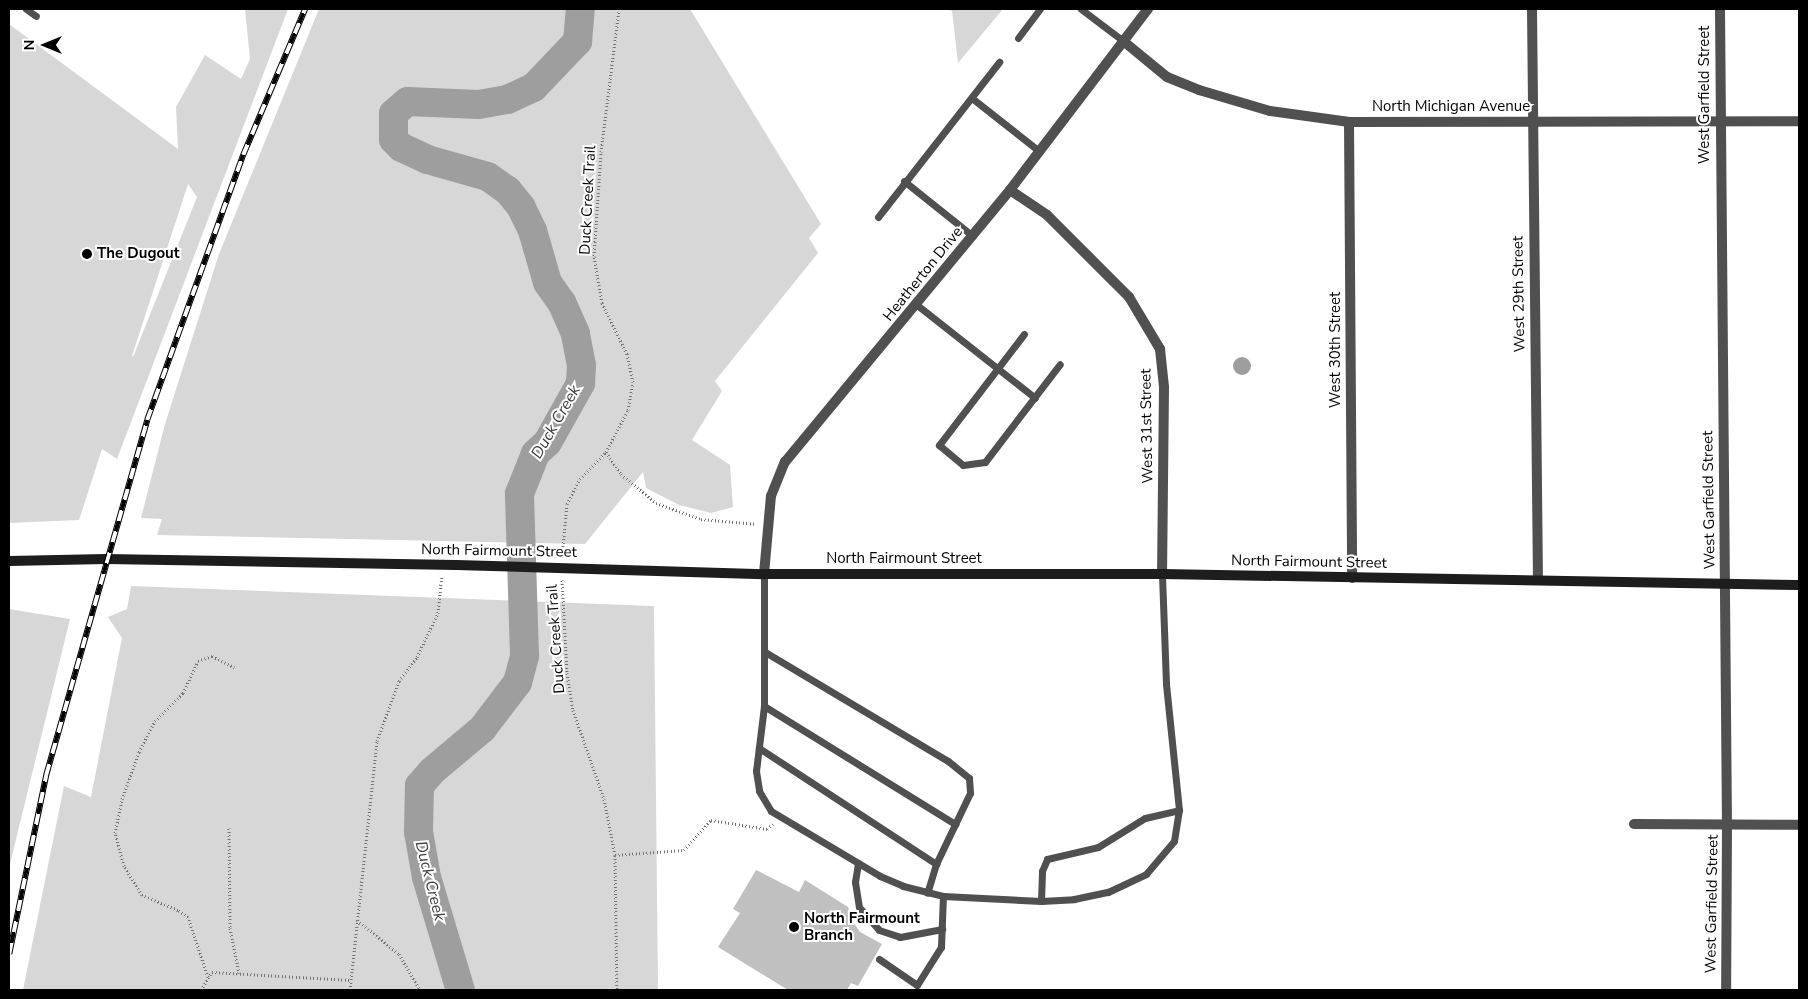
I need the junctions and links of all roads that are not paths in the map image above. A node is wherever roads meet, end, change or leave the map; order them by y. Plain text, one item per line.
1 (26, 9) edge
2 (1040, 9) edge
3 (1081, 9) edge
4 (1148, 9) edge
5 (1532, 9) edge
6 (1720, 9) edge
7 (36, 16) dead end
8 (1018, 38) dead end
9 (1122, 40) junction
10 (999, 62) dead end
11 (973, 99) junction
12 (1799, 121) edge
13 (1349, 122) junction
14 (1532, 122) junction
15 (1720, 122) junction
16 (1039, 151) junction
17 (904, 181) junction
18 (1010, 190) junction
19 (878, 217) dead end
20 (973, 236) junction
21 (917, 305) junction
22 (1024, 334) dead end
23 (1060, 364) dead end
24 (998, 368) junction
25 (1035, 398) junction
26 (9, 561) edge
27 (764, 574) junction
28 (1162, 574) junction
29 (1352, 578) junction
30 (1538, 579) junction
31 (1725, 583) junction
32 (1799, 585) edge
33 (765, 652) junction
34 (764, 706) junction
35 (760, 748) junction
36 (1179, 810) junction
37 (955, 824) junction
38 (1634, 824) dead end
39 (1727, 824) junction
40 (1799, 825) edge
41 (858, 864) junction
42 (936, 864) junction
43 (926, 893) junction
44 (943, 896) junction
45 (1041, 901) junction
46 (942, 929) junction
47 (879, 959) dead end
48 (1726, 990) edge

1 - 7 lane
2 - 8 lane
3 - 9 lane
4 - 9 street, Heatherton Drive
5 - 14 street, West 29th Street
6 - 15 street, West Garfield Street
9 - 13 street, North Michigan Avenue
9 - 16 street, Heatherton Drive
10 - 11 lane
11 - 16 lane
11 - 17 lane
12 - 15 street, North Michigan Avenue
13 - 14 street, North Michigan Avenue
13 - 29 street, West 30th Street
14 - 15 street, North Michigan Avenue
14 - 30 street, West 29th Street
15 - 31 street, West Garfield Street
16 - 18 street, Heatherton Drive
17 - 19 lane
17 - 20 lane
18 - 20 street, Heatherton Drive
18 - 28 street, West 31st Street
20 - 21 street, Heatherton Drive
21 - 24 lane
21 - 27 street, Heatherton Drive
22 - 24 lane
23 - 25 lane
24 - 25 lane
24 - 25 lane
26 - 27 street, North Fairmount Street
27 - 28 street, North Fairmount Street
27 - 33 lane
28 - 29 street, North Fairmount Street
28 - 36 lane
29 - 30 street, North Fairmount Street
30 - 31 street, North Fairmount Street
31 - 32 street, North Fairmount Street
31 - 39 street, West Garfield Street
33 - 34 lane
33 - 37 lane
34 - 35 lane
34 - 37 lane
35 - 41 lane
35 - 42 lane
36 - 45 lane
36 - 45 lane
37 - 42 lane
38 - 39 street
39 - 40 street
39 - 48 street, West Garfield Street
41 - 43 lane
41 - 46 lane
42 - 43 lane
43 - 44 lane
44 - 45 lane
44 - 46 lane
46 - 47 lane

